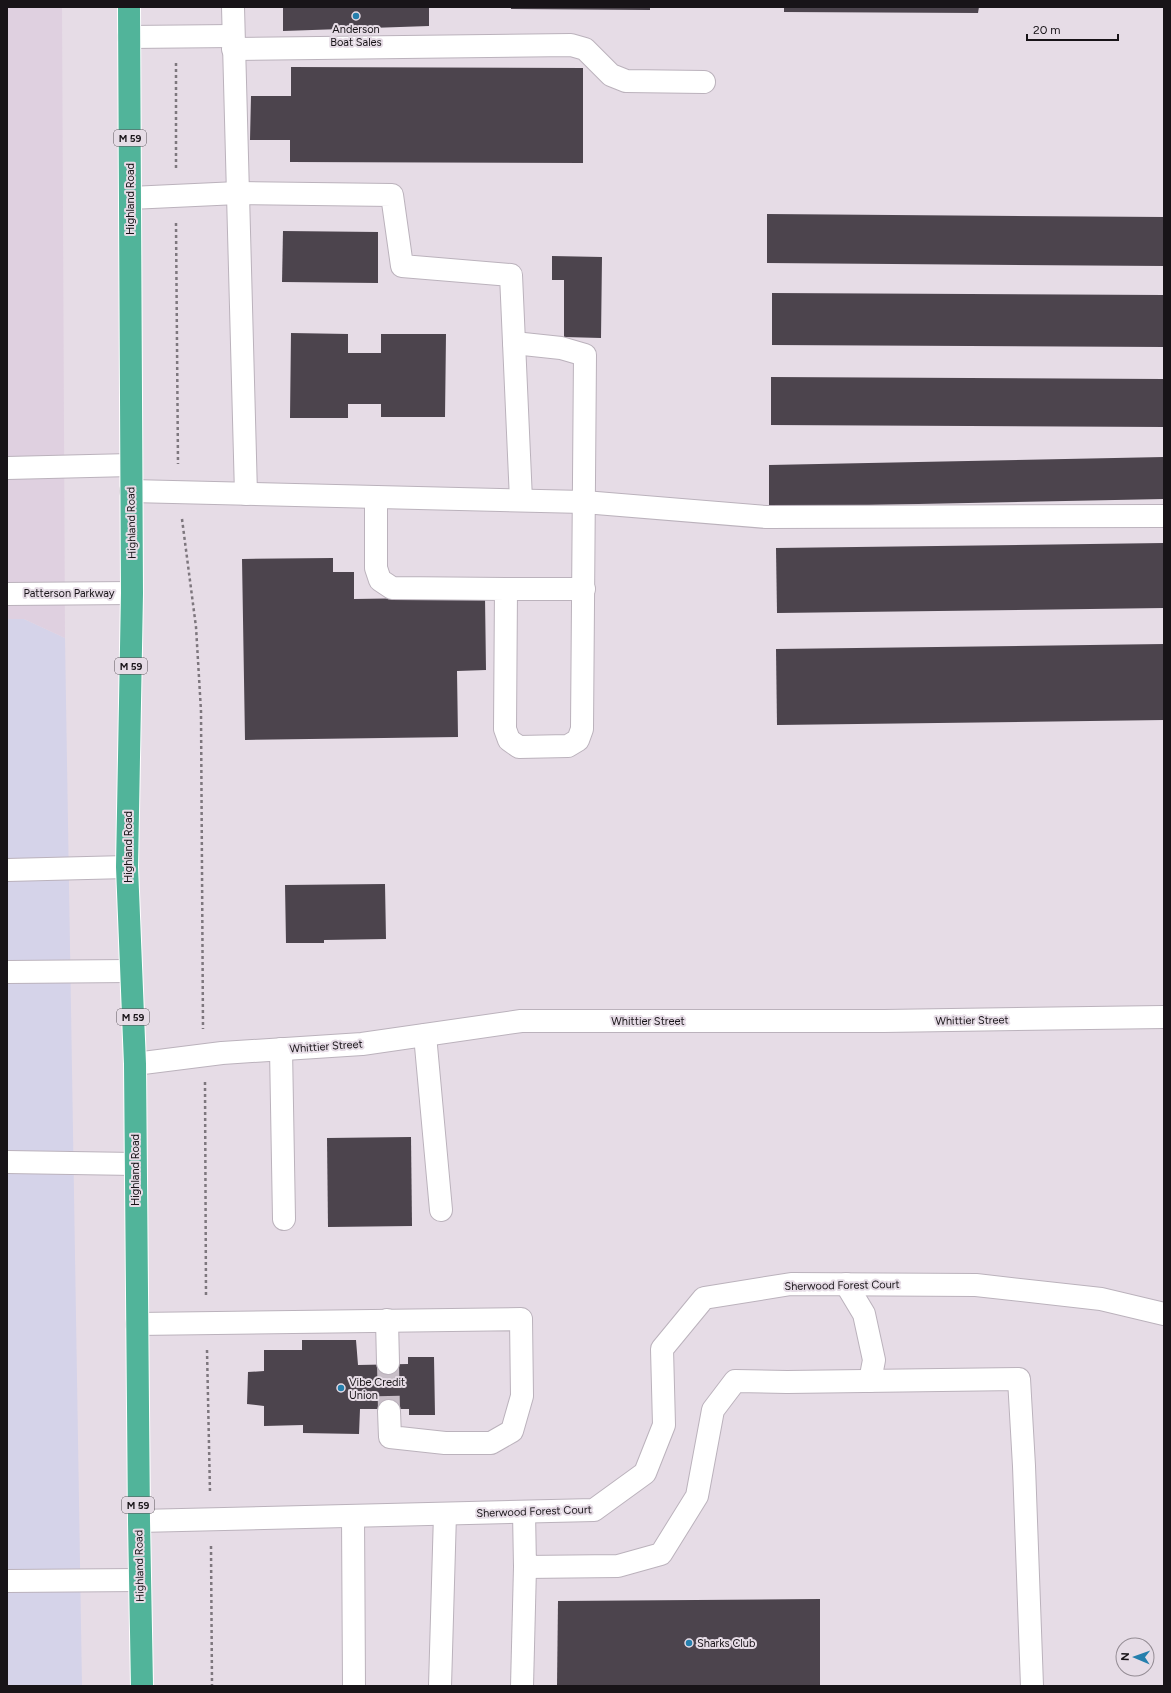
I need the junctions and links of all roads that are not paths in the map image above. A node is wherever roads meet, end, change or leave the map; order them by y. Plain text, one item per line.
1 (129, 7) edge
2 (233, 7) edge
3 (129, 37) junction
4 (233, 43) junction
5 (704, 82) dead end
6 (238, 193) junction
7 (130, 198) junction
8 (514, 343) junction
9 (131, 465) junction
10 (7, 468) edge
11 (131, 491) junction
12 (246, 494) junction
13 (376, 497) junction
14 (521, 500) junction
15 (584, 502) junction
16 (1164, 516) edge
17 (506, 589) junction
18 (584, 589) junction
19 (132, 593) junction
20 (7, 594) edge
21 (127, 867) junction
22 (7, 870) edge
23 (130, 971) junction
24 (7, 972) edge
25 (1164, 1017) edge
26 (425, 1035) junction
27 (281, 1049) junction
28 (135, 1064) junction
29 (7, 1162) edge
30 (135, 1164) junction
31 (441, 1210) dead end
32 (284, 1219) dead end
33 (846, 1284) junction
34 (1164, 1314) edge
35 (387, 1320) junction
36 (137, 1324) junction
37 (388, 1363) tunnel mouth
38 (870, 1381) junction
39 (389, 1410) tunnel mouth
40 (524, 1512) junction
41 (445, 1514) junction
42 (353, 1516) junction
43 (138, 1521) junction
44 (526, 1567) junction
45 (7, 1580) edge
46 (140, 1580) junction
47 (142, 1686) edge
48 (354, 1686) edge
49 (440, 1686) edge
50 (522, 1686) edge
51 (1032, 1686) edge

1 - 3 highway, Highland Road / M 59
2 - 4 street
3 - 4 street
3 - 7 highway, Highland Road / M 59
4 - 5 street
4 - 6 street
6 - 7 street
6 - 8 street
6 - 12 street
7 - 9 highway, Highland Road / M 59
8 - 14 street
8 - 15 street
9 - 10 street
9 - 11 highway, Highland Road / M 59
11 - 12 street
11 - 19 highway, Highland Road / M 59
12 - 13 street
13 - 14 street
13 - 17 street
14 - 15 street
15 - 16 street
15 - 18 street
17 - 18 street
17 - 18 street
19 - 20 street, Patterson Parkway
19 - 21 highway, Highland Road / M 59
21 - 22 street
21 - 23 highway, Highland Road / M 59
23 - 24 street
23 - 28 highway, Highland Road / M 59
25 - 26 street, Whittier Street
26 - 27 street, Whittier Street
26 - 31 street
27 - 28 street, Whittier Street
27 - 32 street
28 - 30 highway, Highland Road / M 59
29 - 30 street
30 - 36 highway, Highland Road / M 59
33 - 34 street, Sherwood Forest Court
33 - 38 street
33 - 40 street, Sherwood Forest Court
35 - 36 street
35 - 37 street
35 - 39 street
36 - 43 highway, Highland Road / M 59
38 - 44 street
38 - 51 street
40 - 41 street, Sherwood Forest Court
40 - 44 street
41 - 42 street, Sherwood Forest Court
41 - 49 street
42 - 43 street, Sherwood Forest Court
42 - 48 street
43 - 46 highway, Highland Road / M 59
44 - 50 street
45 - 46 street
46 - 47 highway, Highland Road / M 59

